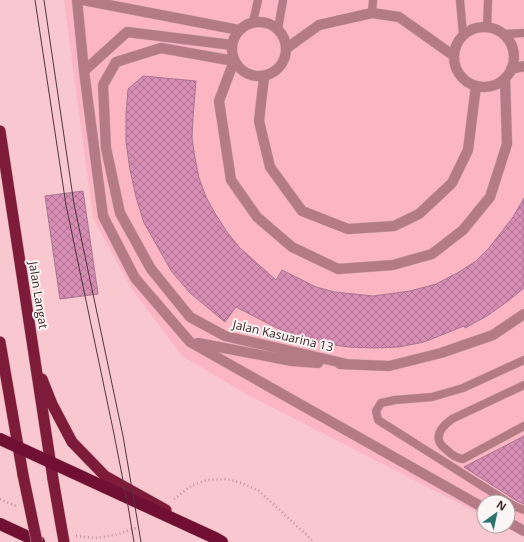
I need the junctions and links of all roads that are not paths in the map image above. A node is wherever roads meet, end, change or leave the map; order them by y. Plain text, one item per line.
1 (77, 0) edge
2 (83, 0) edge
3 (258, 0) edge
4 (282, 0) edge
5 (373, 0) edge
6 (460, 0) edge
7 (488, 0) edge
8 (372, 13) junction
9 (253, 22) junction
10 (487, 27) junction
11 (278, 29) junction
12 (239, 30) junction
13 (504, 34) junction
14 (524, 34) edge
15 (462, 35) junction
16 (232, 45) junction
17 (286, 48) junction
18 (454, 56) junction
19 (234, 62) junction
20 (524, 66) edge
21 (84, 71) junction
22 (508, 73) junction
23 (264, 76) junction
24 (476, 86) junction
25 (0, 131) edge
26 (524, 314) edge
27 (0, 342) edge
28 (190, 342) junction
29 (524, 360) edge
30 (35, 362) junction
31 (347, 364) junction
32 (524, 385) edge
33 (524, 426) edge
34 (0, 439) edge
35 (18, 448) junction
36 (50, 462) junction
37 (476, 503) edge
38 (524, 510) edge
39 (0, 524) edge
40 (218, 540) edge
41 (38, 542) edge
42 (64, 542) edge

1 - 21 street
2 - 12 street
3 - 9 lane
4 - 11 lane
5 - 8 lane
6 - 15 lane
7 - 10 lane
8 - 17 street
8 - 18 street
9 - 11 street
9 - 12 street
10 - 13 street
10 - 15 street
11 - 17 street
12 - 16 street
13 - 14 lane
13 - 22 street
15 - 18 street
16 - 19 street
16 - 21 street
17 - 23 street
18 - 24 street
19 - 22 street
19 - 23 street
19 - 31 street, Jalan Kasuarina 13
20 - 22 street
21 - 28 street
22 - 24 street
23 - 24 street
25 - 30 highway, Jalan Langat
26 - 31 street, Jalan Kasuarina 13
27 - 35 highway
28 - 31 street, Jalan Kasuarina 13
28 - 37 street
29 - 38 lane
30 - 36 highway, Jalan Langat
30 - 40 highway
32 - 33 lane
34 - 35 highway
35 - 36 highway
35 - 41 highway, bridge
36 - 40 highway
36 - 42 highway, Jalan Langat, bridge
39 - 41 highway

